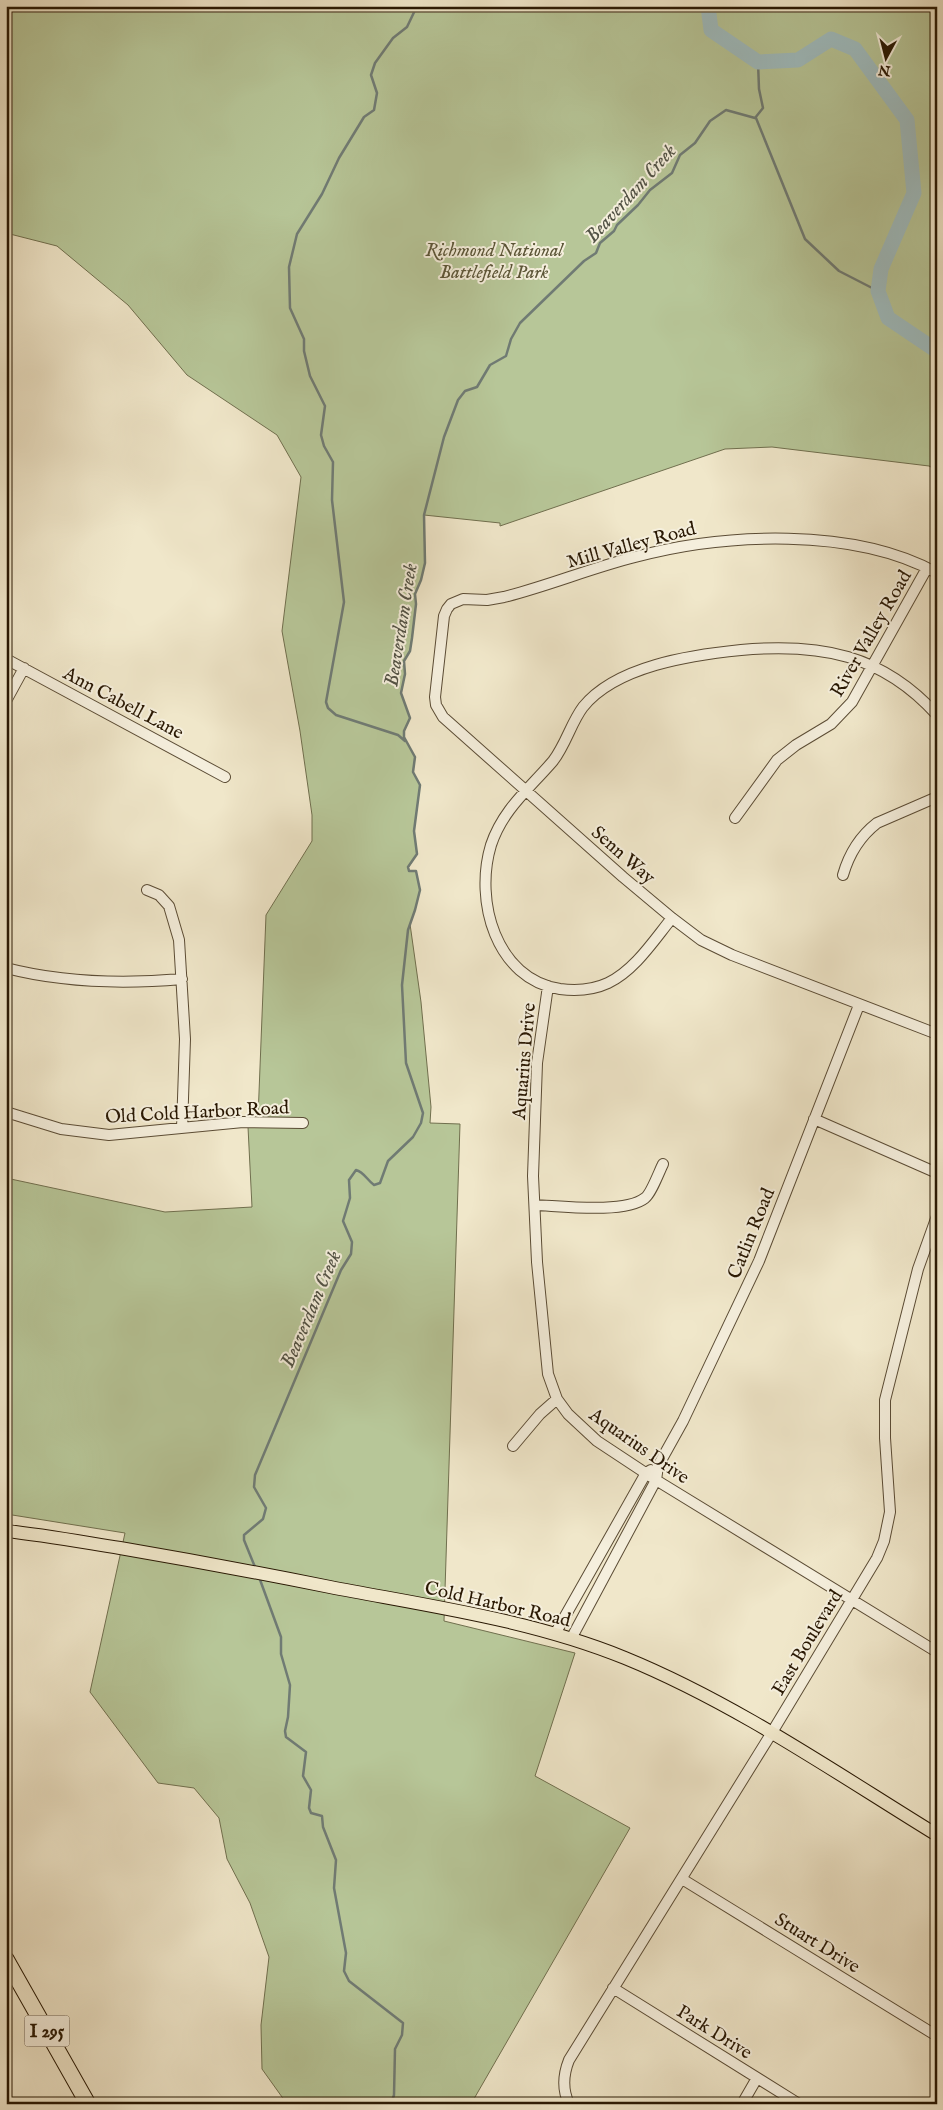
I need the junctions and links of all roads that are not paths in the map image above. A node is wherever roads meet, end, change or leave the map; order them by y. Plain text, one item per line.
1 (932, 570) edge
2 (6, 659) edge
3 (439, 660) joint
4 (873, 666) junction
5 (24, 668) junction
6 (6, 702) edge
7 (937, 716) edge
8 (225, 777) dead end
9 (526, 790) junction
10 (937, 797) edge
11 (735, 818) dead end
12 (843, 875) dead end
13 (147, 890) dead end
14 (672, 918) junction
15 (6, 968) edge
16 (182, 979) junction
17 (548, 986) junction
18 (859, 1005) junction
19 (937, 1034) edge
20 (6, 1112) edge
21 (814, 1119) junction
22 (303, 1123) dead end
23 (182, 1128) junction
24 (663, 1164) dead end
25 (937, 1173) edge
26 (535, 1204) junction
27 (937, 1216) edge
28 (557, 1399) junction
29 (513, 1446) dead end
30 (658, 1466) junction
31 (646, 1473) junction
32 (656, 1480) junction
33 (6, 1531) edge
34 (852, 1599) junction
35 (555, 1634) junction
36 (571, 1639) junction
37 (937, 1652) edge
38 (771, 1734) junction
39 (937, 1836) edge
40 (682, 1878) junction
41 (6, 1959) edge
42 (613, 1988) junction
43 (937, 2036) edge
44 (73, 2077) junction
45 (757, 2078) junction
46 (88, 2104) edge
47 (93, 2104) edge
48 (570, 2104) edge
49 (742, 2104) edge
50 (799, 2104) edge

1 - 3 street, Mill Valley Road
1 - 4 street, River Valley Road
2 - 5 street, Ann Cabell Lane
3 - 9 street, Senn Way
4 - 7 street
4 - 9 street
4 - 11 street, River Valley Road
5 - 6 street
5 - 8 street, Ann Cabell Lane
9 - 14 street, Senn Way
9 - 17 street
10 - 12 street
13 - 16 street
14 - 17 street
14 - 18 street, Senn Way
15 - 16 street
16 - 23 street
17 - 26 street, Aquarius Drive
18 - 19 street
18 - 21 street, Catlin Road
20 - 23 street, Old Cold Harbor Road
21 - 25 street
21 - 30 street, Catlin Road
22 - 23 street, Old Cold Harbor Road
24 - 26 street
26 - 28 street, Aquarius Drive
27 - 34 street, East Boulevard
28 - 29 street
28 - 31 street, Aquarius Drive
30 - 31 street
30 - 32 street, Catlin Road
31 - 32 street, Aquarius Drive
31 - 35 street
32 - 34 street, Aquarius Drive
32 - 36 street, Catlin Road
33 - 35 main road, Cold Harbor Road
34 - 37 street, Aquarius Drive
34 - 38 street, East Boulevard
35 - 36 main road, Cold Harbor Road
36 - 38 main road, Cold Harbor Road
38 - 39 main road, Cold Harbor Road
38 - 40 street, East Boulevard
40 - 42 street, East Boulevard
40 - 43 street, Stuart Drive
41 - 44 highway, I 295
42 - 45 street, Park Drive
42 - 48 street, East Boulevard
44 - 46 highway, I 295
44 - 47 highway
45 - 49 street
45 - 50 street, Park Drive

